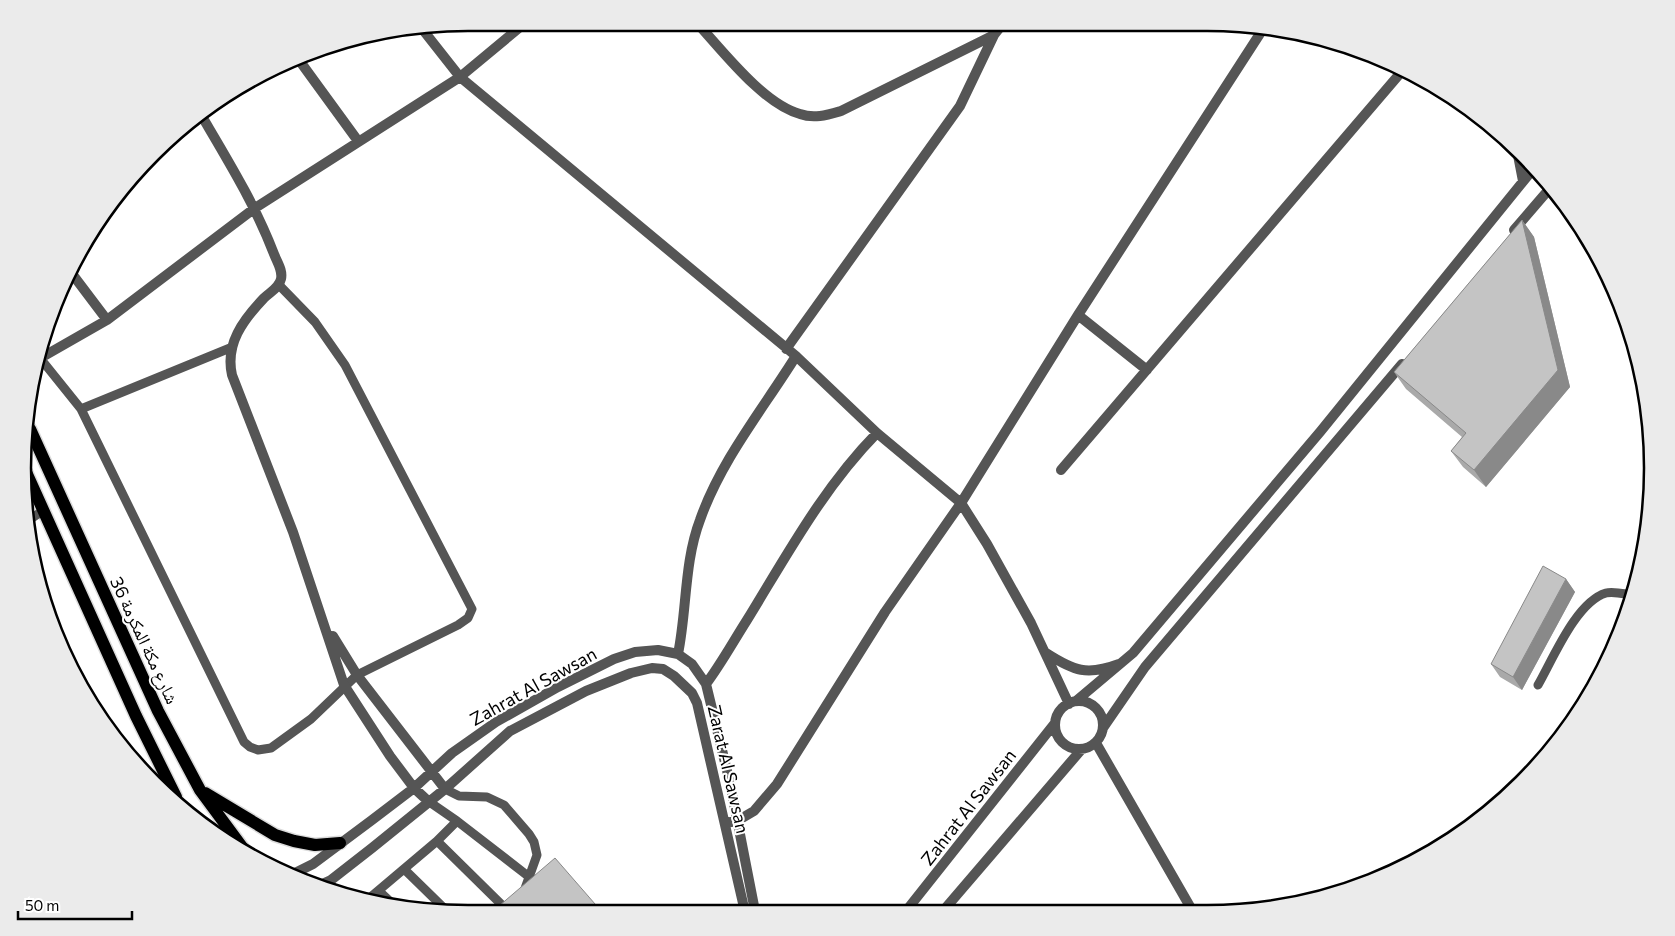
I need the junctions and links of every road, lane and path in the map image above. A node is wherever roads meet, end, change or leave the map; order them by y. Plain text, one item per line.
1 (515, 31) edge
2 (704, 31) edge
3 (997, 31) edge
4 (426, 33) edge
5 (994, 35) junction
6 (1260, 35) edge
7 (302, 64) edge
8 (1398, 75) edge
9 (460, 77) junction
10 (204, 120) edge
11 (358, 141) junction
12 (1520, 163) edge
13 (1529, 173) edge
14 (1523, 180) junction
15 (1546, 193) edge
16 (255, 208) junction
17 (1508, 238) edge
18 (75, 277) edge
19 (279, 284) junction
20 (1078, 315) junction
21 (107, 320) junction
22 (230, 348) junction
23 (786, 349) junction
24 (46, 354) edge
25 (796, 356) junction
26 (1409, 356) edge
27 (44, 366) edge
28 (1147, 370) junction
29 (81, 409) junction
30 (877, 432) junction
31 (32, 434) edge
32 (1061, 470) dead end
33 (32, 484) edge
34 (961, 503) junction
35 (44, 510) junction
36 (34, 517) edge
37 (1625, 594) edge
38 (326, 624) junction
39 (1045, 652) junction
40 (678, 654) junction
41 (1124, 662) junction
42 (358, 675) junction
43 (706, 684) junction
44 (344, 685) junction
45 (1538, 685) dead end
46 (1073, 702) junction
47 (1055, 723) junction
48 (1103, 728) junction
49 (1096, 743) junction
50 (1081, 750) junction
51 (432, 771) junction
52 (414, 788) junction
53 (172, 789) edge
54 (445, 789) junction
55 (200, 790) junction
56 (428, 801) junction
57 (457, 821) junction
58 (737, 821) junction
59 (725, 823) junction
60 (234, 837) edge
61 (437, 841) junction
62 (340, 843) junction
63 (404, 869) junction
64 (299, 871) edge
65 (528, 876) junction
66 (327, 882) edge
67 (379, 891) junction
68 (374, 894) edge
69 (385, 896) edge
70 (441, 904) edge
71 (498, 905) edge
72 (511, 905) edge
73 (743, 905) edge
74 (754, 905) edge
75 (911, 905) edge
76 (948, 905) edge
77 (1189, 905) edge

1 - 9 street
2 - 5 street
3 - 5 street
4 - 9 street
5 - 23 street
6 - 20 street
7 - 11 street
8 - 28 street
9 - 11 street
9 - 23 street
10 - 16 street
11 - 16 street
12 - 14 street
13 - 14 street
14 - 41 street
15 - 17 street
16 - 19 street
16 - 21 street
18 - 21 street
19 - 22 street
19 - 42 lane
20 - 28 street
20 - 34 street
21 - 24 street
22 - 29 lane
22 - 38 street
23 - 25 street
25 - 30 street
25 - 40 street
26 - 48 street
27 - 29 lane
28 - 32 street
29 - 44 lane
30 - 34 street
30 - 43 street
31 - 55 main road, شارع مكة المكرمة 36
33 - 35 main road
34 - 39 street
34 - 58 street
35 - 36 lane
35 - 53 main road
37 - 45 lane
38 - 42 street
38 - 44 street
39 - 41 street
39 - 46 street
40 - 43 street
40 - 51 street, Zahrat Al Sawsan
41 - 46 street
42 - 44 lane
42 - 51 street
43 - 58 street
44 - 52 street
46 - 47 street
46 - 48 street
47 - 50 street
47 - 75 street, Zahrat Al Sawsan
48 - 49 street
49 - 50 street
49 - 77 street
50 - 76 street
51 - 52 street, Zahrat Al Sawsan
51 - 54 street
52 - 56 street
52 - 62 street, Zahrat Al Sawsan
54 - 56 street, Zarat Al Sawsan
54 - 59 street, Zarat Al Sawsan
54 - 65 lane
55 - 60 main road, شارع مكة المكرمة 36
55 - 62 main road
56 - 57 lane
56 - 66 street, Zarat Al Sawsan
57 - 61 lane
57 - 65 lane
58 - 59 street
58 - 74 street
59 - 73 street, Zarat Al Sawsan
61 - 63 lane
61 - 71 lane
62 - 64 street, Zahrat Al Sawsan
63 - 67 lane
63 - 70 lane
65 - 72 lane
67 - 68 lane
67 - 69 lane

